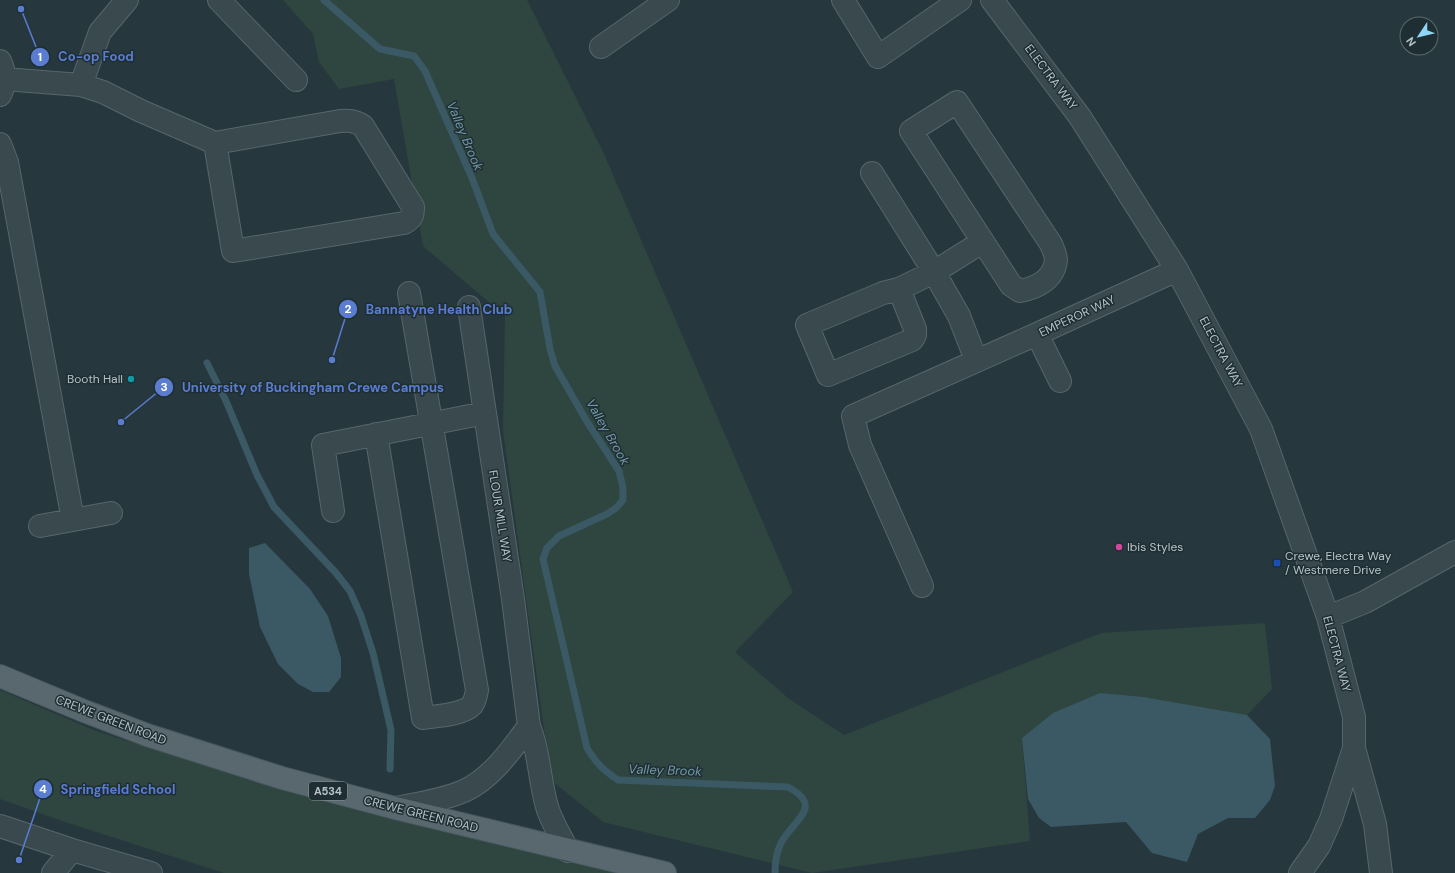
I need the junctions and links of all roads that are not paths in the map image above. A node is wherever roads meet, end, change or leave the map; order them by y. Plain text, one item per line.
1 (127, 0) edge
2 (219, 0) edge
3 (668, 0) edge
4 (843, 0) edge
5 (960, 0) edge
6 (992, 0) edge
7 (601, 47) dead end
8 (2, 78) edge
9 (296, 80) dead end
10 (81, 86) junction
11 (215, 143) junction
12 (0, 144) edge
13 (872, 173) dead end
14 (982, 242) junction
15 (1177, 270) junction
16 (934, 272) junction
17 (899, 289) junction
18 (409, 293) dead end
19 (469, 307) dead end
20 (1037, 334) junction
21 (976, 360) junction
22 (1060, 380) dead end
23 (485, 413) junction
24 (431, 423) junction
25 (376, 434) junction
26 (333, 511) dead end
27 (111, 513) dead end
28 (74, 520) junction
29 (40, 526) dead end
30 (1455, 552) edge
31 (922, 586) dead end
32 (1328, 617) junction
33 (0, 676) edge
34 (529, 726) junction
35 (1354, 748) junction
36 (395, 808) junction
37 (0, 826) edge
38 (72, 850) junction
39 (568, 851) junction
40 (660, 872) edge
41 (53, 873) edge
42 (150, 873) edge
43 (1300, 873) edge
44 (1381, 873) edge

1 - 10 street
2 - 9 street
3 - 7 street
4 - 5 street
6 - 15 street, ELECTRA WAY
8 - 10 street
10 - 11 street
11 - 11 street
12 - 28 street
13 - 16 street
14 - 14 street
14 - 16 street
15 - 20 street, EMPEROR WAY
15 - 32 street, ELECTRA WAY
16 - 17 street
16 - 21 street
17 - 17 street
18 - 24 street
19 - 23 street, FLOUR MILL WAY
20 - 21 street, EMPEROR WAY
20 - 22 street
21 - 31 street, EMPEROR WAY
23 - 24 street
23 - 34 street, FLOUR MILL WAY
24 - 25 street
24 - 25 street
25 - 26 street
27 - 28 street
28 - 29 street
30 - 32 street
32 - 35 street, ELECTRA WAY
33 - 36 main road, CREWE GREEN ROAD / A534
34 - 36 street
34 - 39 street, FLOUR MILL WAY
35 - 43 street, ELECTRA WAY
35 - 44 street, ELECTRA WAY
36 - 39 main road, CREWE GREEN ROAD / A534
37 - 38 street
38 - 41 street
38 - 42 street
39 - 40 main road, CREWE GREEN ROAD / A534

